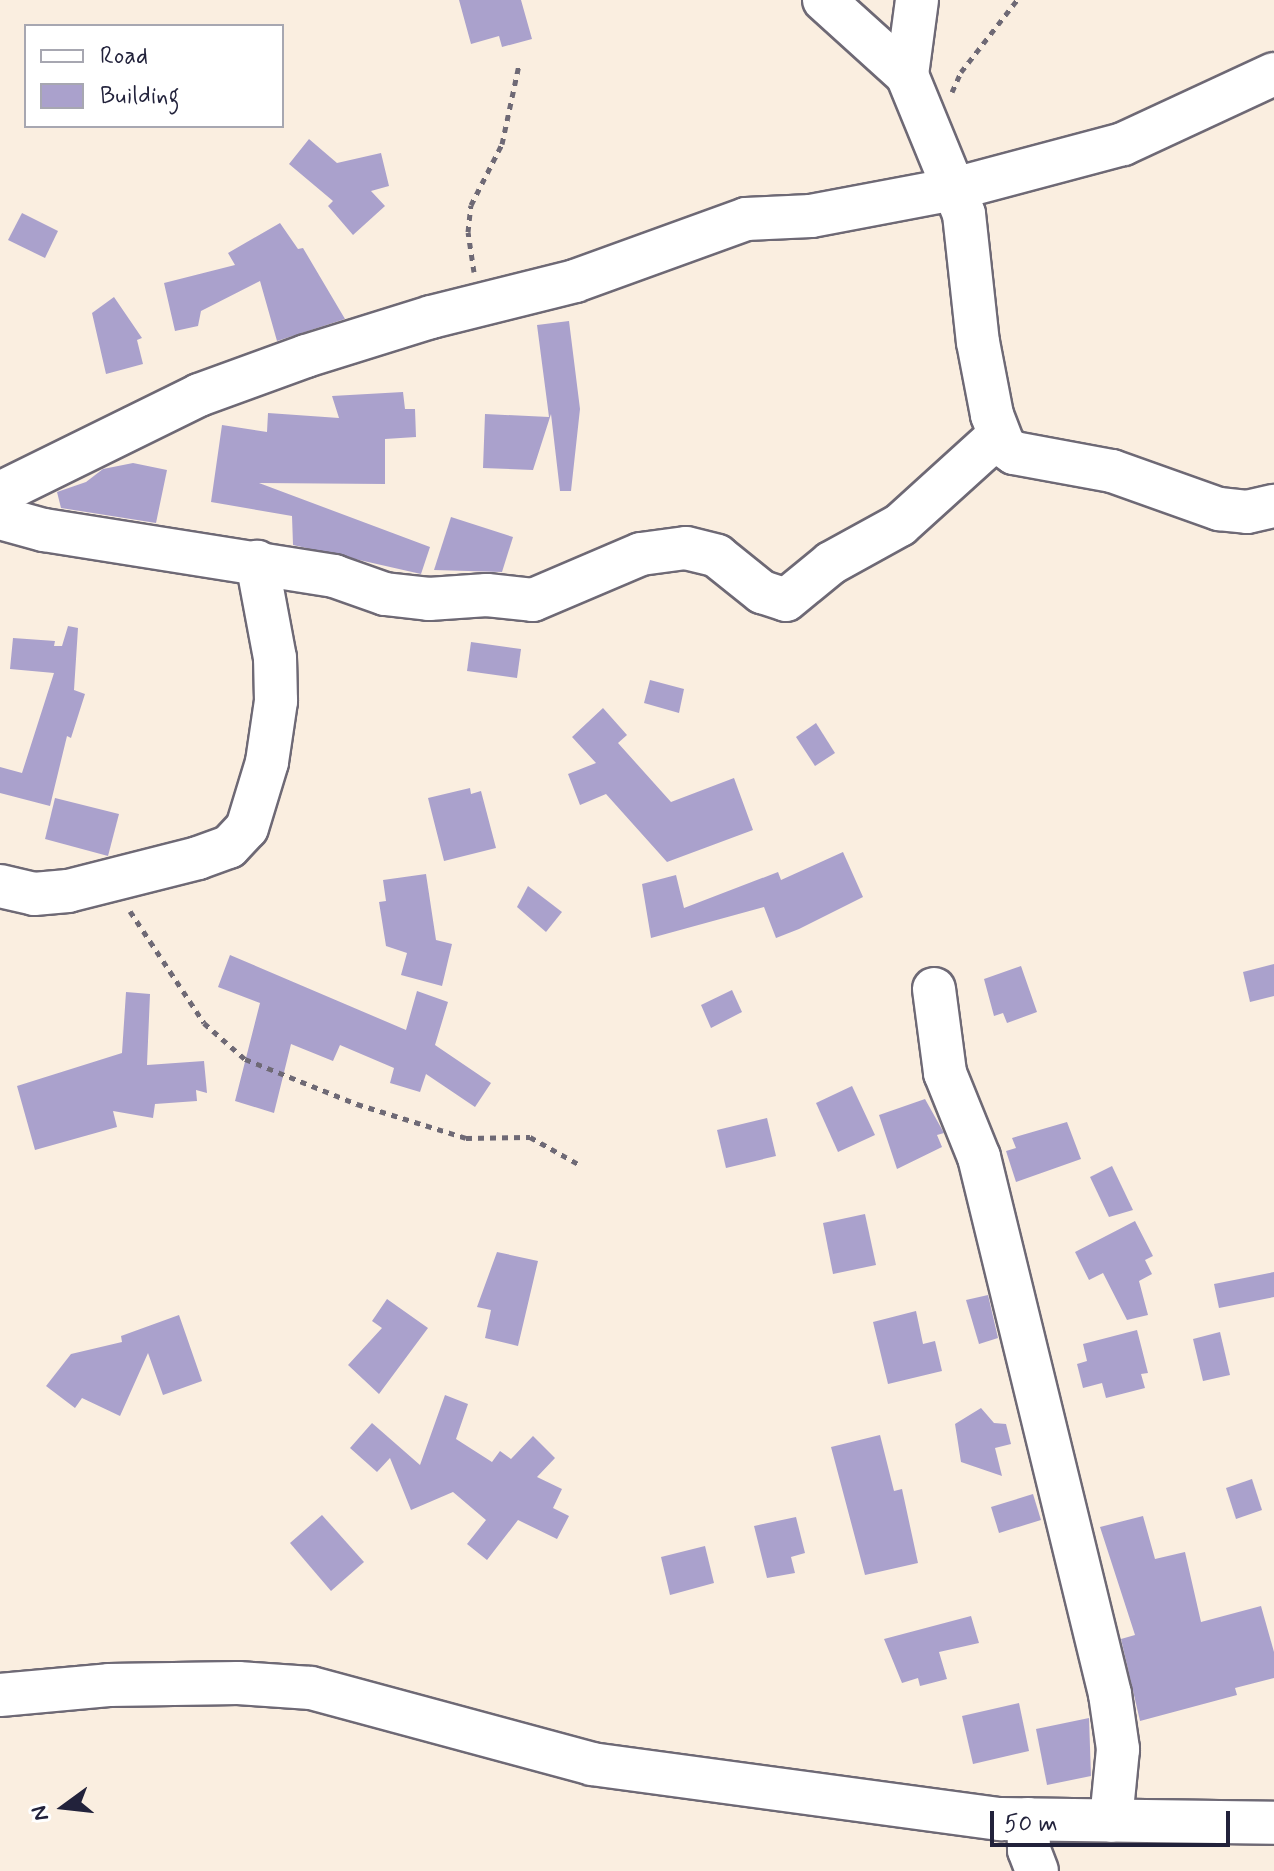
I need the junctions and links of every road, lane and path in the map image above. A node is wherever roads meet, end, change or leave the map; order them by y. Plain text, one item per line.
1 (824, 0) edge
2 (917, 0) edge
3 (1017, 0) edge
4 (519, 65) dead end
5 (1274, 74) edge
6 (907, 75) junction
7 (932, 141) junction
8 (954, 189) junction
9 (469, 308) junction
10 (998, 436) junction
11 (0, 493) edge
12 (1274, 506) edge
13 (0, 518) edge
14 (257, 562) junction
15 (110, 880) junction
16 (0, 886) edge
17 (934, 989) dead end
18 (580, 1165) dead end
19 (0, 1695) edge
20 (1028, 1819) junction
21 (1111, 1821) junction
22 (1274, 1823) edge
23 (1037, 1871) edge

1 - 6 street
2 - 6 street
3 - 7 path
4 - 9 path
5 - 8 street
6 - 7 street
7 - 8 street
8 - 9 street
8 - 10 street
9 - 11 street
10 - 12 street
10 - 14 street
13 - 14 street
14 - 15 street
15 - 16 street
15 - 18 path
17 - 21 street
19 - 20 street
20 - 21 street
20 - 23 street
21 - 22 street

